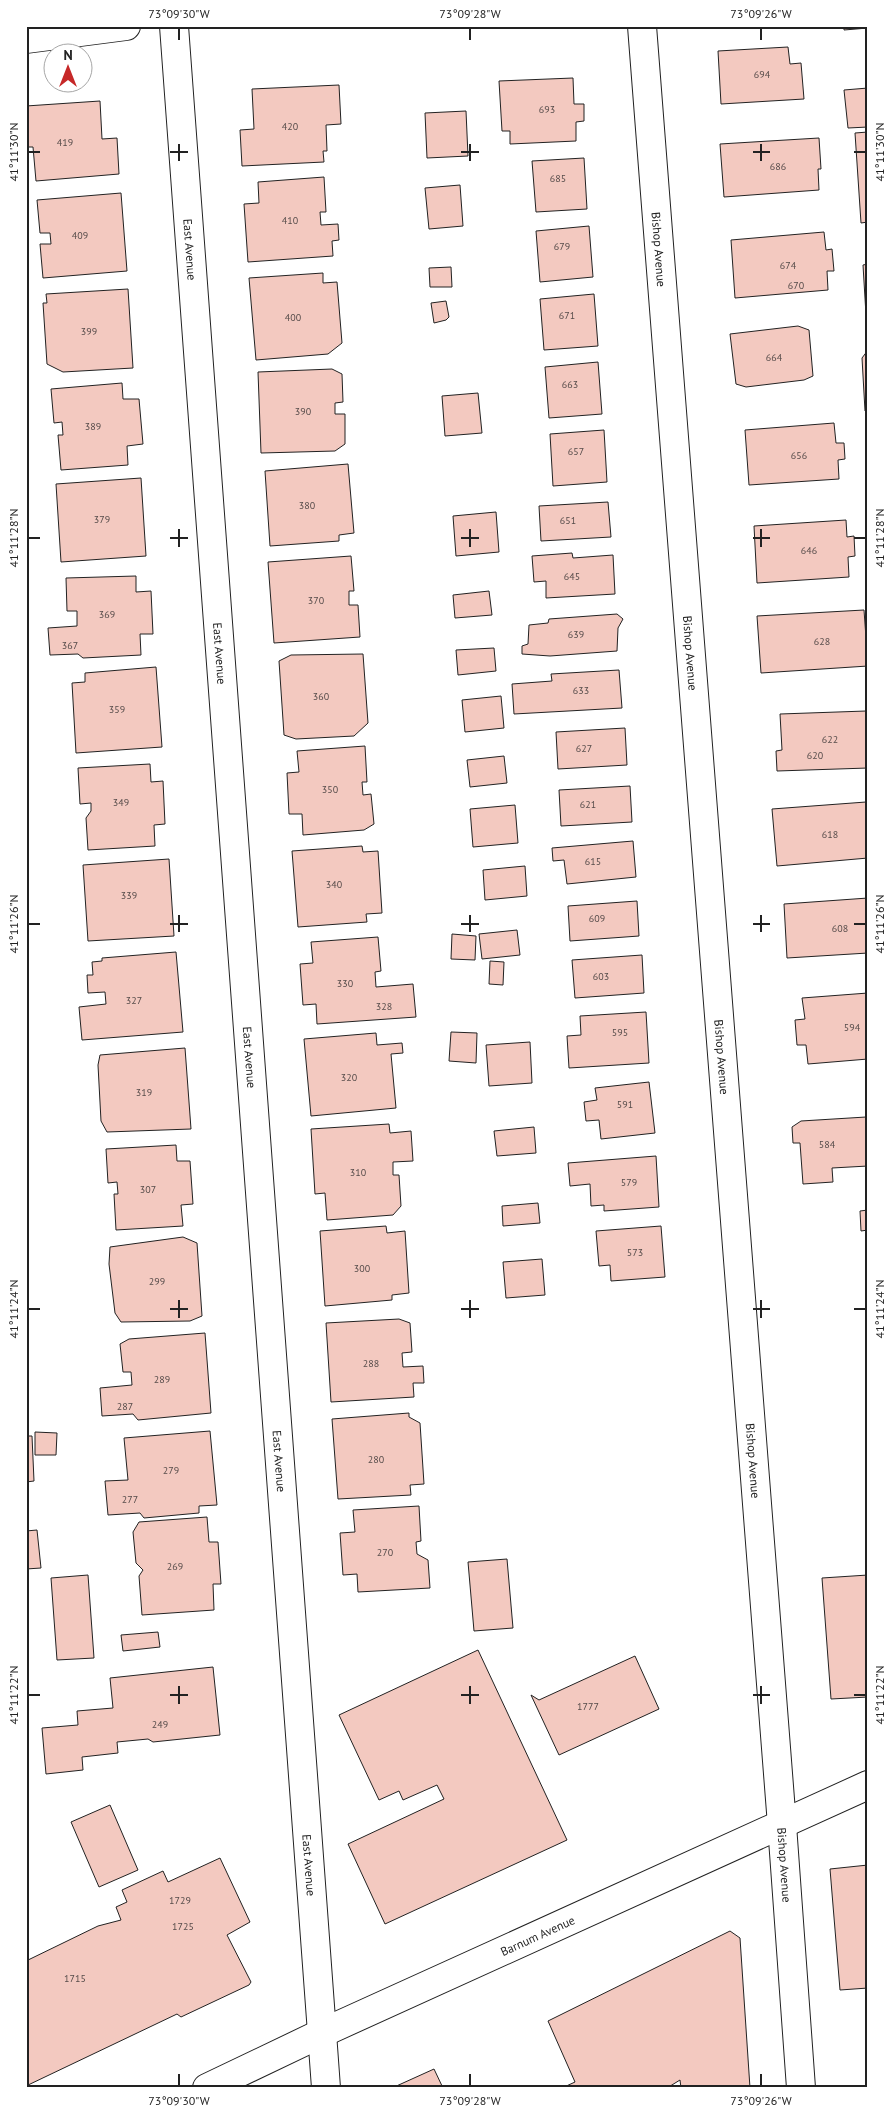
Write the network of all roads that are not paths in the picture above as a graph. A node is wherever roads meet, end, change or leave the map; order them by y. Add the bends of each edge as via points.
1 (126, 26) edge
2 (174, 26) edge
3 (642, 26) edge
4 (26, 39) edge
5 (868, 1785) edge
6 (782, 1825) junction
7 (322, 2033) junction
8 (207, 2088) edge
9 (326, 2088) edge
10 (801, 2088) edge

1 - 4 street
2 - 7 street, East Avenue
3 - 6 street, Bishop Avenue
5 - 6 street, Barnum Avenue
6 - 7 street, Barnum Avenue
6 - 10 street, Bishop Avenue
7 - 8 street, Barnum Avenue
7 - 9 street, East Avenue

